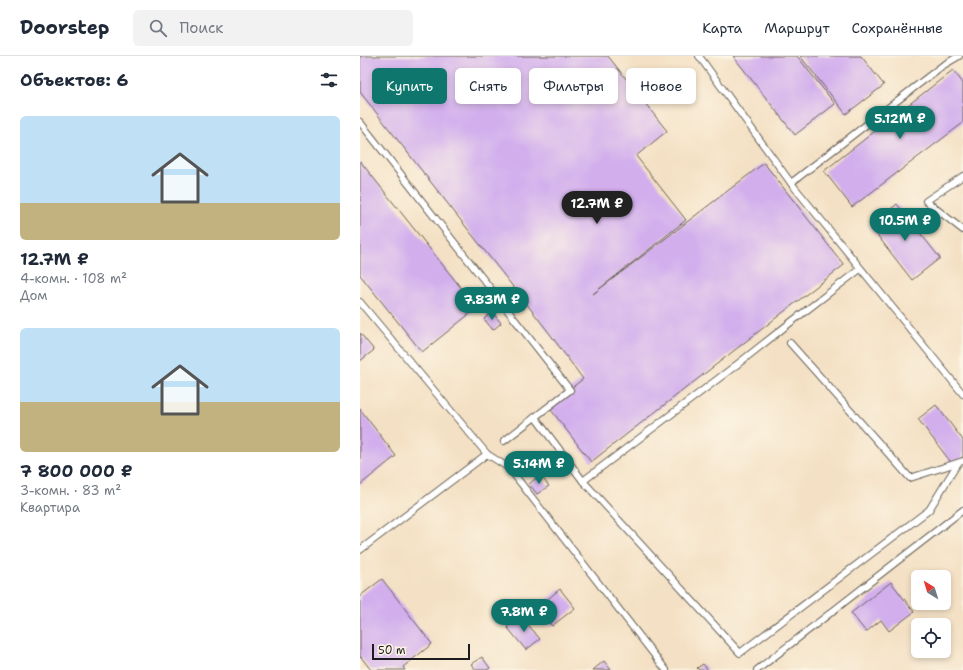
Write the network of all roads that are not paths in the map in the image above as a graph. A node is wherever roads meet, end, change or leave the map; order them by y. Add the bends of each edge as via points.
1 (699, 56) edge
2 (959, 56) edge
3 (360, 122) edge
4 (963, 176) edge
5 (791, 184) junction
6 (963, 230) edge
7 (860, 269) junction
8 (360, 302) edge
9 (790, 343) dead end
10 (962, 390) edge
11 (535, 417) junction
12 (504, 441) dead end
13 (487, 454) junction
14 (960, 462) edge
15 (582, 481) junction
16 (963, 510) edge
17 (360, 550) edge
18 (666, 670) edge
19 (757, 670) edge

1 - 5 lane
2 - 5 lane via 942,66
3 - 11 lane via 570,390
4 - 6 lane via 926,201
5 - 7 lane
7 - 10 lane
7 - 15 lane via 739,364
8 - 13 lane
9 - 14 lane via 910,478
11 - 12 lane
11 - 15 lane
13 - 17 lane
13 - 18 lane via 509,468
14 - 15 lane via 929,510 740,653
16 - 19 lane

